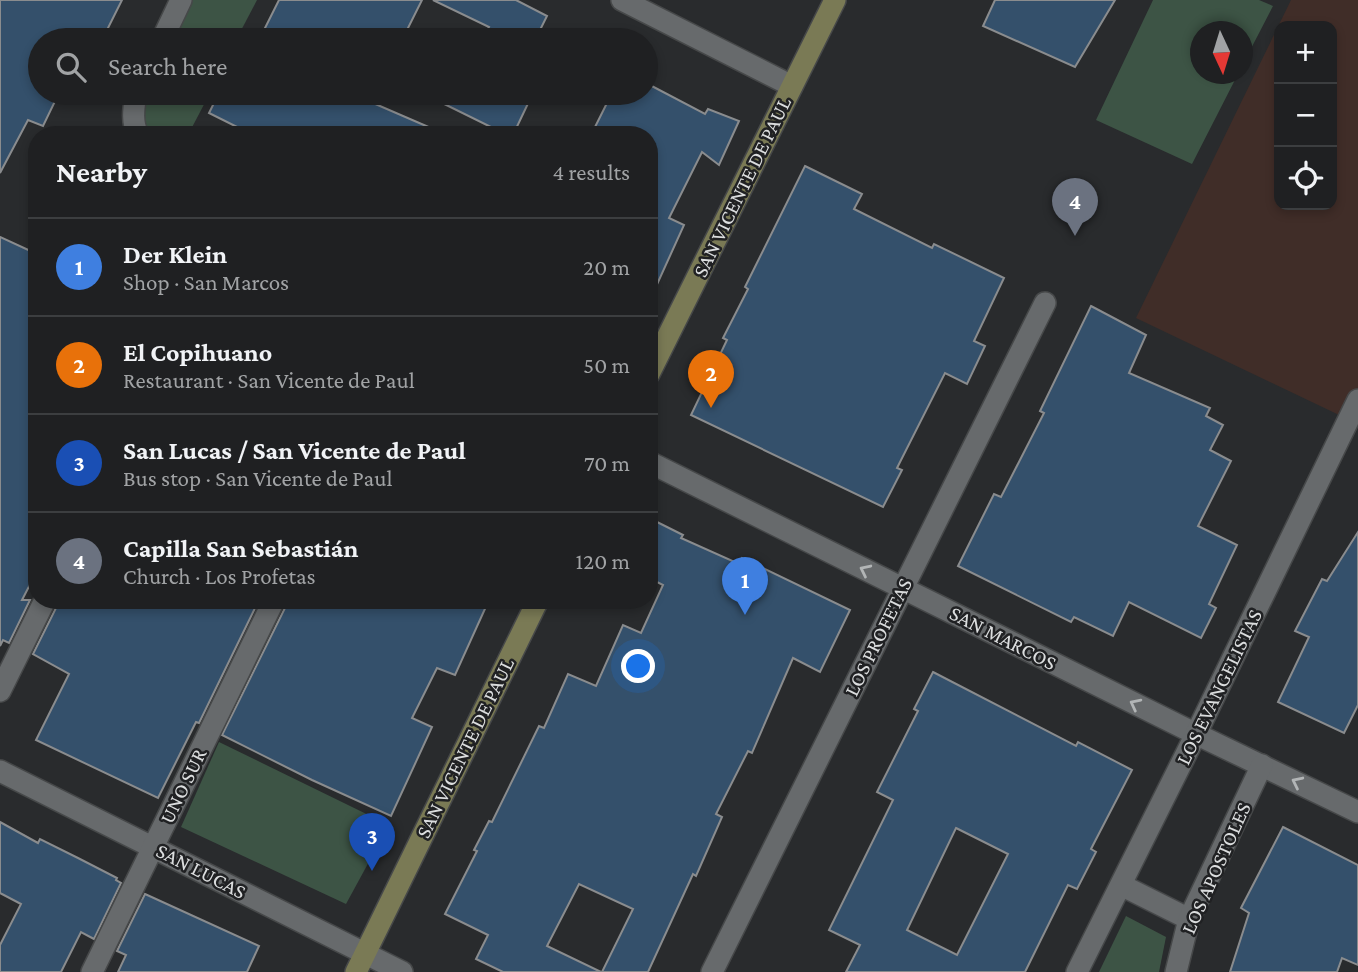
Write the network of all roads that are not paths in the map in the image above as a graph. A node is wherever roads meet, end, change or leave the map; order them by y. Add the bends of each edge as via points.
1 (181, 0) edge
2 (622, 0) edge
3 (835, 0) edge
4 (168, 28) edge
5 (792, 86) junction
6 (134, 105) edge
7 (135, 126) edge
8 (1045, 303) dead end
9 (658, 356) edge
10 (1358, 400) edge
11 (658, 467) edge
12 (902, 589) junction
13 (41, 609) edge
14 (271, 609) edge
15 (534, 609) edge
16 (0, 691) edge
17 (1196, 734) junction
18 (1262, 765) junction
19 (0, 771) edge
20 (1358, 812) edge
21 (153, 847) junction
22 (1121, 885) junction
23 (1189, 919) junction
24 (360, 963) edge
25 (92, 972) edge
26 (402, 972) edge
27 (712, 972) edge
28 (1077, 972) edge
29 (1176, 972) edge

1 - 4 street
2 - 5 street
3 - 5 street, SAN VICENTE DE PAUL
5 - 9 street, SAN VICENTE DE PAUL
6 - 7 street
8 - 12 street, LOS PROFETAS
10 - 17 street, LOS EVANGELISTAS
12 -> 11 street, SAN MARCOS
17 -> 12 street, SAN MARCOS
12 - 27 street, LOS PROFETAS
13 - 16 street
14 - 21 street, UNO SUR
15 - 24 street, SAN VICENTE DE PAUL
17 - 18 street, SAN MARCOS
17 - 22 street, LOS EVANGELISTAS
20 -> 18 street, SAN MARCOS
18 - 23 street, LOS APOSTOLES
19 - 21 street, SAN LUCAS
21 - 24 street, SAN LUCAS
21 - 25 street, UNO SUR
22 - 23 street
22 - 28 street, LOS EVANGELISTAS
23 - 29 street, LOS APOSTOLES
24 - 26 street, SAN LUCAS

